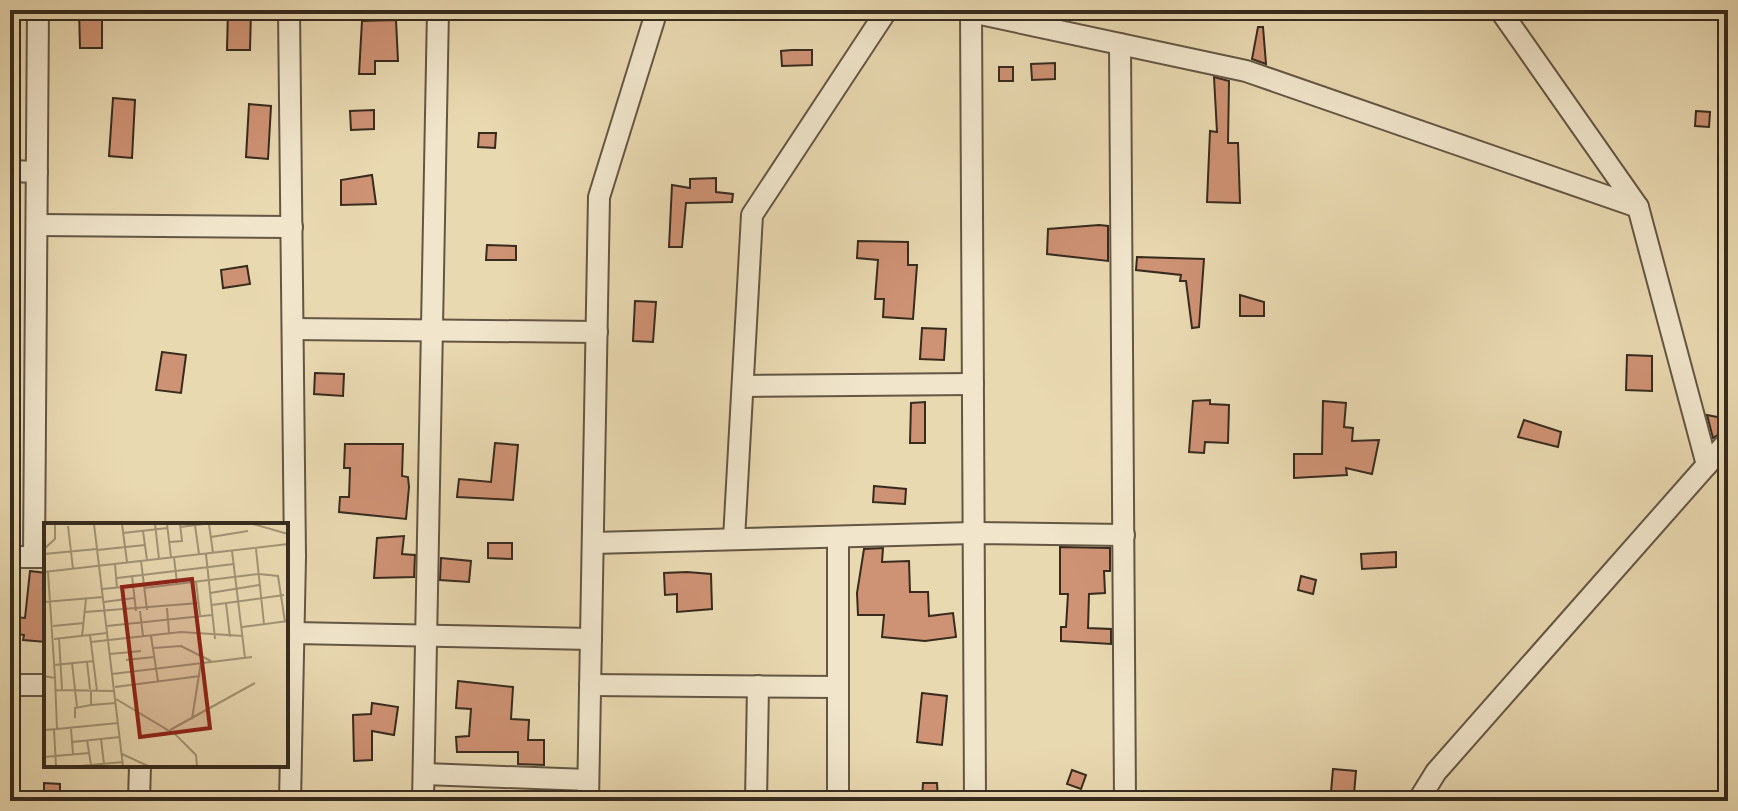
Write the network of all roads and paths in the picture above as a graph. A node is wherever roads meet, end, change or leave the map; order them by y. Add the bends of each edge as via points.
1 (38, 10) edge
2 (289, 10) edge
3 (438, 10) edge
4 (657, 10) edge
5 (887, 10) edge
6 (1500, 10) edge
7 (971, 11) edge
8 (1120, 44) junction
9 (10, 171) edge
10 (37, 172) junction
11 (1638, 207) junction
12 (37, 225) junction
13 (292, 227) junction
14 (293, 329) junction
15 (434, 330) junction
16 (597, 332) junction
17 (973, 384) junction
18 (743, 386) junction
19 (1728, 441) edge
20 (1707, 465) junction
21 (973, 533) junction
22 (1124, 535) junction
23 (838, 537) junction
24 (734, 539) junction
25 (593, 543) junction
26 (10, 557) edge
27 (40, 557) edge
28 (291, 557) edge
29 (294, 633) junction
30 (427, 636) junction
31 (591, 639) junction
32 (10, 685) edge
33 (44, 685) edge
34 (590, 685) junction
35 (758, 686) junction
36 (838, 687) junction
37 (289, 688) edge
38 (140, 767) edge
39 (424, 774) junction
40 (588, 780) junction
41 (139, 801) edge
42 (290, 801) edge
43 (423, 801) edge
44 (588, 801) edge
45 (756, 801) edge
46 (838, 801) edge
47 (975, 801) edge
48 (1125, 801) edge
49 (1418, 801) edge

1 - 10 street
2 - 13 street
3 - 15 street
4 - 16 street via 599,197
5 - 18 street via 752,215
6 - 11 street
7 - 8 street
7 - 17 street
8 - 11 street via 1246,71
8 - 22 street
9 - 10 street
10 - 12 street
11 - 20 street
12 - 13 street
12 - 27 street
13 - 14 street
14 - 15 street
14 - 28 street
15 - 16 street
15 - 30 street
16 - 25 street
17 - 18 street
17 - 21 street
18 - 24 street
19 - 20 street
20 - 49 street via 1436,772
21 - 22 street
21 - 23 street
21 - 47 street
22 - 48 street
23 - 24 street
23 - 36 street
24 - 25 street
25 - 31 street
26 - 27 street
28 - 29 street
29 - 30 street
29 - 37 street
30 - 31 street
30 - 39 street
31 - 34 street
32 - 33 street
34 - 35 street
34 - 40 street
35 - 36 street
35 - 45 street
36 - 46 street
37 - 42 street
38 - 41 street
39 - 40 street
39 - 43 street
40 - 44 street

